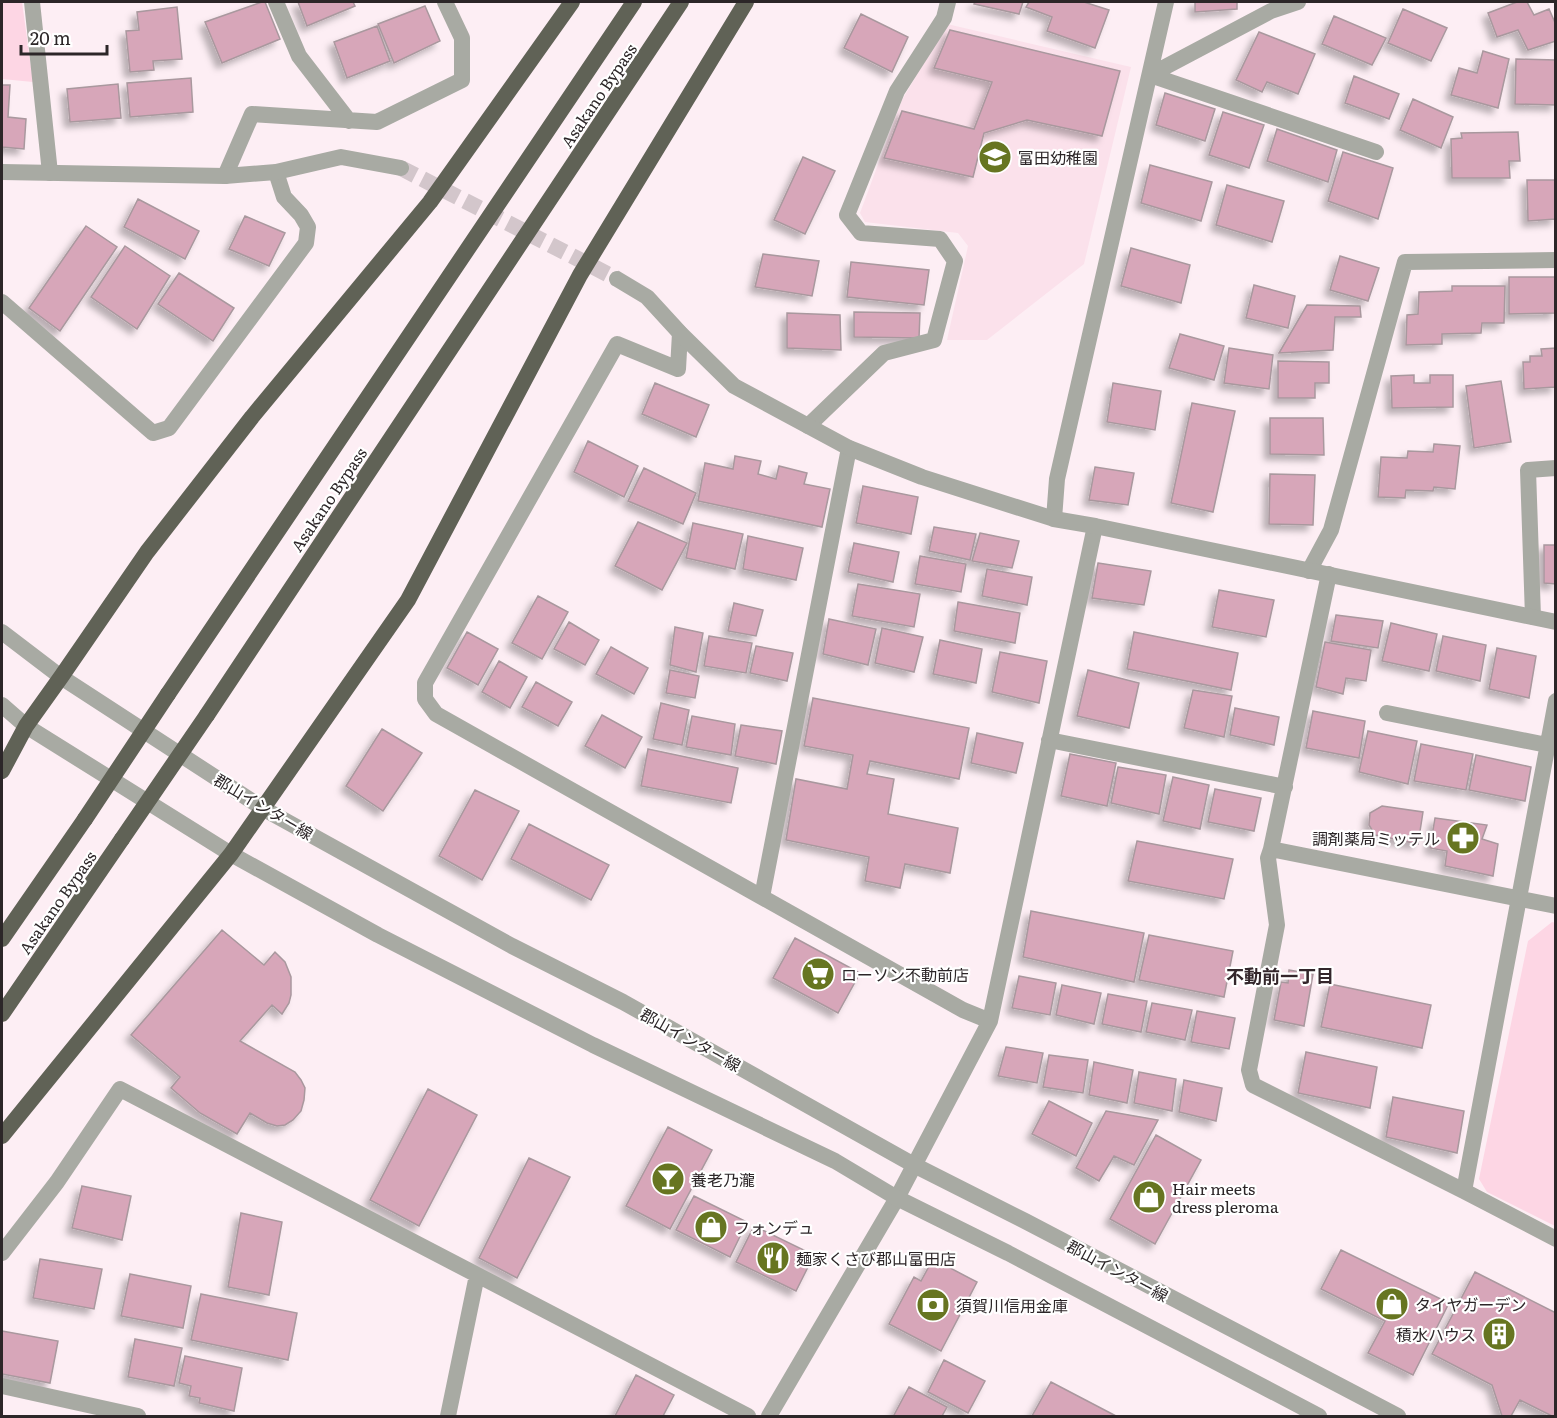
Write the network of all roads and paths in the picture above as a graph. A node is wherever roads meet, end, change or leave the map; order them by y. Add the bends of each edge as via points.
1 (32, 2) edge
2 (276, 2) edge
3 (445, 2) edge
4 (572, 2) edge
5 (634, 2) edge
6 (681, 2) edge
7 (746, 2) edge
8 (948, 2) edge
9 (1166, 2) edge
10 (1298, 2) edge
11 (1269, 6) edge
12 (1150, 75) junction
13 (349, 121) junction
14 (1376, 152) dead end
15 (401, 168) tunnel mouth
16 (2, 172) edge
17 (276, 172) junction
18 (50, 173) junction
19 (225, 176) junction
20 (1556, 260) edge
21 (617, 279) tunnel mouth
22 (2, 302) edge
23 (680, 333) junction
24 (807, 426) junction
25 (849, 448) junction
26 (1556, 468) edge
27 (1054, 519) junction
28 (1095, 526) junction
29 (1309, 571) junction
30 (1329, 574) junction
31 (1533, 617) junction
32 (1556, 622) edge
33 (2, 632) edge
34 (62, 677) junction
35 (1556, 701) edge
36 (2, 705) edge
37 (1387, 713) dead end
38 (26, 726) junction
39 (1049, 740) junction
40 (1547, 745) junction
41 (2, 771) edge
42 (1285, 787) junction
43 (264, 809) junction
44 (1271, 849) junction
45 (231, 855) junction
46 (762, 897) junction
47 (1520, 898) junction
48 (1556, 906) edge
49 (2, 939) edge
50 (2, 1014) edge
51 (990, 1021) junction
52 (2, 1136) edge
53 (914, 1166) junction
54 (1464, 1191) junction
55 (897, 1197) junction
56 (1556, 1239) edge
57 (2, 1253) edge
58 (477, 1275) junction
59 (2, 1386) edge
60 (138, 1416) edge
61 (448, 1416) edge
62 (748, 1416) edge
63 (770, 1416) edge
64 (1319, 1416) edge
65 (1398, 1416) edge

1 - 18 street
2 - 13 street via 299,56
3 - 13 street via 462,38 462,80 377,122
4 - 34 highway via 430,202 252,417 154,543
5 - 49 highway, Asakano Bypass, bridge
6 - 50 highway, Asakano Bypass, bridge via 207,715
7 - 43 highway via 580,275 408,600
8 - 24 street via 944,18 897,91 847,215 861,233 940,239 955,261 934,340 884,353
9 - 12 street
10 - 11 street
11 - 12 street
12 - 14 street
12 - 27 street via 1057,478
13 - 19 street via 252,114
15 - 17 street via 341,157
16 - 18 street
17 - 19 street
17 - 22 street via 284,197 308,227 306,243 169,428 153,433
18 - 19 street
20 - 29 street via 1405,262 1331,530
21 - 23 street via 647,297
23 - 24 street via 734,386
23 - 46 street via 678,369 617,344 425,683 425,699 436,714
24 - 25 street
25 - 27 street via 922,477
25 - 46 street
26 - 31 street via 1528,470
27 - 28 street
28 - 29 street
28 - 39 street
29 - 30 street
30 - 31 street
30 - 42 street
31 - 32 street
33 - 34 street, 郡山インター線
34 - 38 highway
34 - 43 street, 郡山インター線
35 - 40 street
36 - 38 street
37 - 40 street
38 - 41 highway
38 - 45 street
39 - 42 street
39 - 51 street
40 - 47 street
42 - 44 street
43 - 45 highway
43 - 53 street, 郡山インター線 via 512,946 633,1007
44 - 47 street
44 - 54 street via 1268,858 1276,925 1249,1070 1253,1085
45 - 52 highway
45 - 55 street via 378,935 593,1045 835,1161
46 - 51 street via 963,1010
47 - 48 street
47 - 54 street
51 - 53 street
53 - 55 street
53 - 65 street, 郡山インター線
54 - 56 street
55 - 63 street
55 - 64 street
57 - 58 street via 57,1182 120,1089
58 - 61 street
58 - 62 street
59 - 60 street

